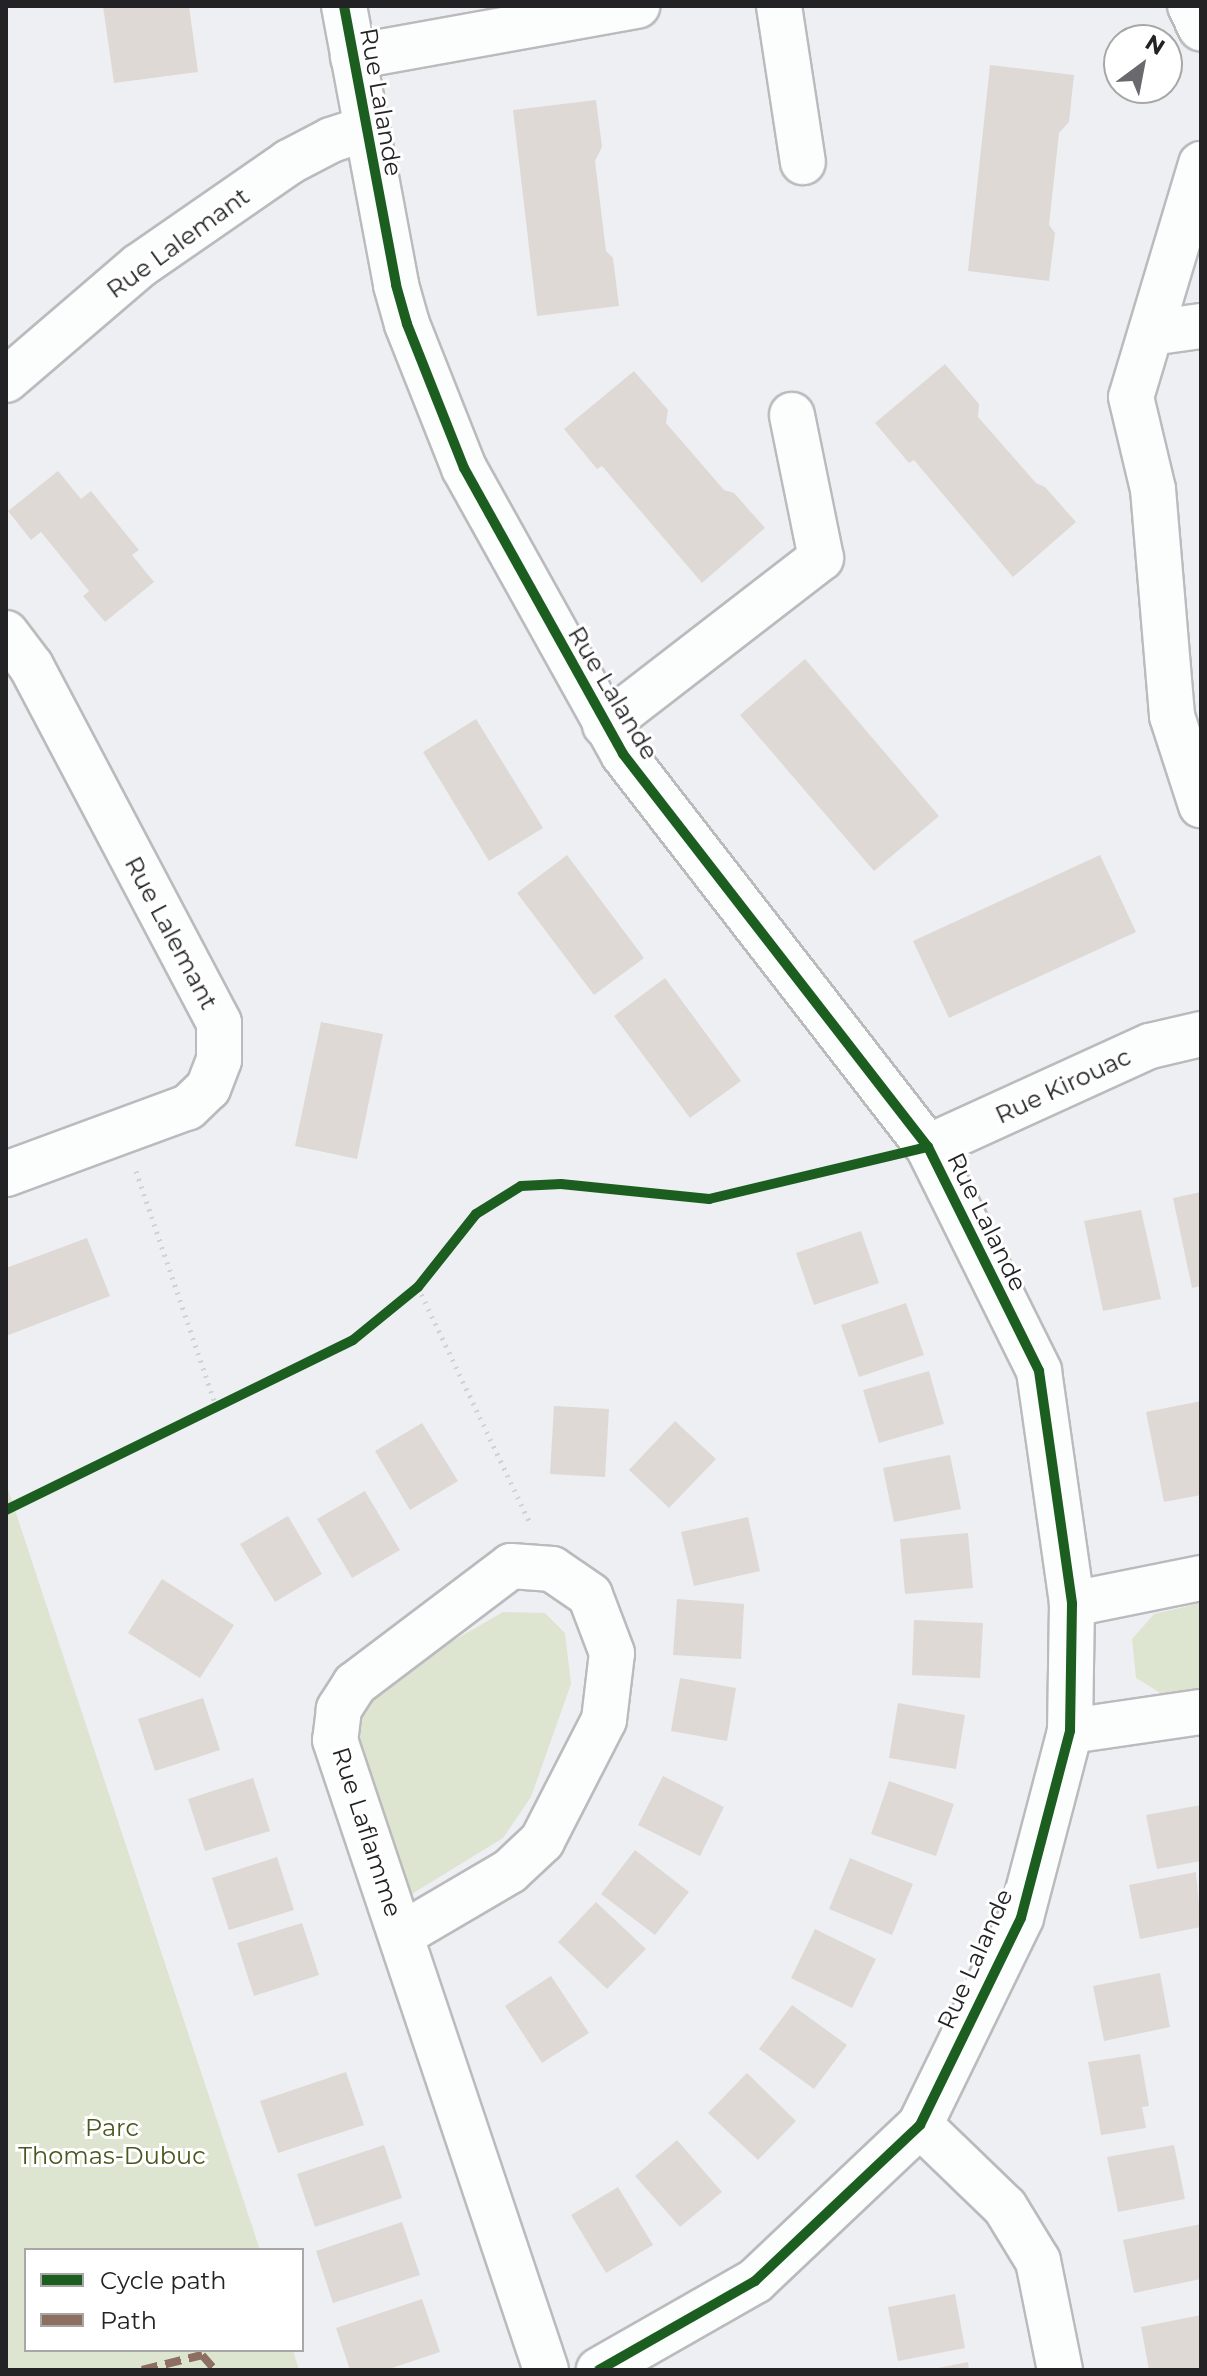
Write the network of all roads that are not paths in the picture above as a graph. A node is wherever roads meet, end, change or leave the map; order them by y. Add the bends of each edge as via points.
1 (344, 6) edge
2 (637, 6) edge
3 (779, 6) edge
4 (1190, 6) edge
5 (1201, 29) edge
6 (353, 57) junction
7 (364, 129) junction
8 (803, 162) dead end
9 (1201, 164) edge
10 (1201, 326) edge
11 (1151, 333) junction
12 (6, 380) edge
13 (792, 415) dead end
14 (6, 633) edge
15 (605, 725) junction
16 (1201, 805) edge
17 (1201, 1034) edge
18 (928, 1147) junction
19 (6, 1174) edge
20 (1201, 1578) edge
21 (1072, 1604) junction
22 (1201, 1712) edge
23 (1070, 1731) junction
24 (401, 1935) junction
25 (920, 2125) junction
26 (546, 2370) edge
27 (599, 2370) edge
28 (1060, 2370) edge

1 - 6 street, Rue Lalande
2 - 6 street
3 - 8 street
4 - 5 street
6 - 7 street, Rue Lalande
7 - 12 street, Rue Lalemant via 289,162 139,266
7 - 15 street, Rue Lalande via 407,324 464,468
9 - 11 street
10 - 11 street
11 - 16 street via 1131,397 1153,489 1172,716
13 - 15 street via 821,558
14 - 19 street, Rue Lalemant via 31,666 219,1023 219,1060 208,1088 188,1107
15 - 18 street, Rue Lalande via 632,767
17 - 18 street, Rue Kirouac via 1150,1046
18 - 21 street, Rue Lalande via 1039,1371
20 - 21 street
21 - 23 street, Rue Lalande
22 - 23 street
23 - 25 street, Rue Lalande via 1021,1918
24 - 24 street, Rue Laflamme via 335,1740 339,1709 355,1684 511,1566 552,1569 590,1595 612,1653 604,1720 542,1841 510,1871
24 - 26 street, Rue Laflamme
25 - 27 street, Rue Lalande via 755,2281
25 - 28 street via 1005,2207 1038,2261

